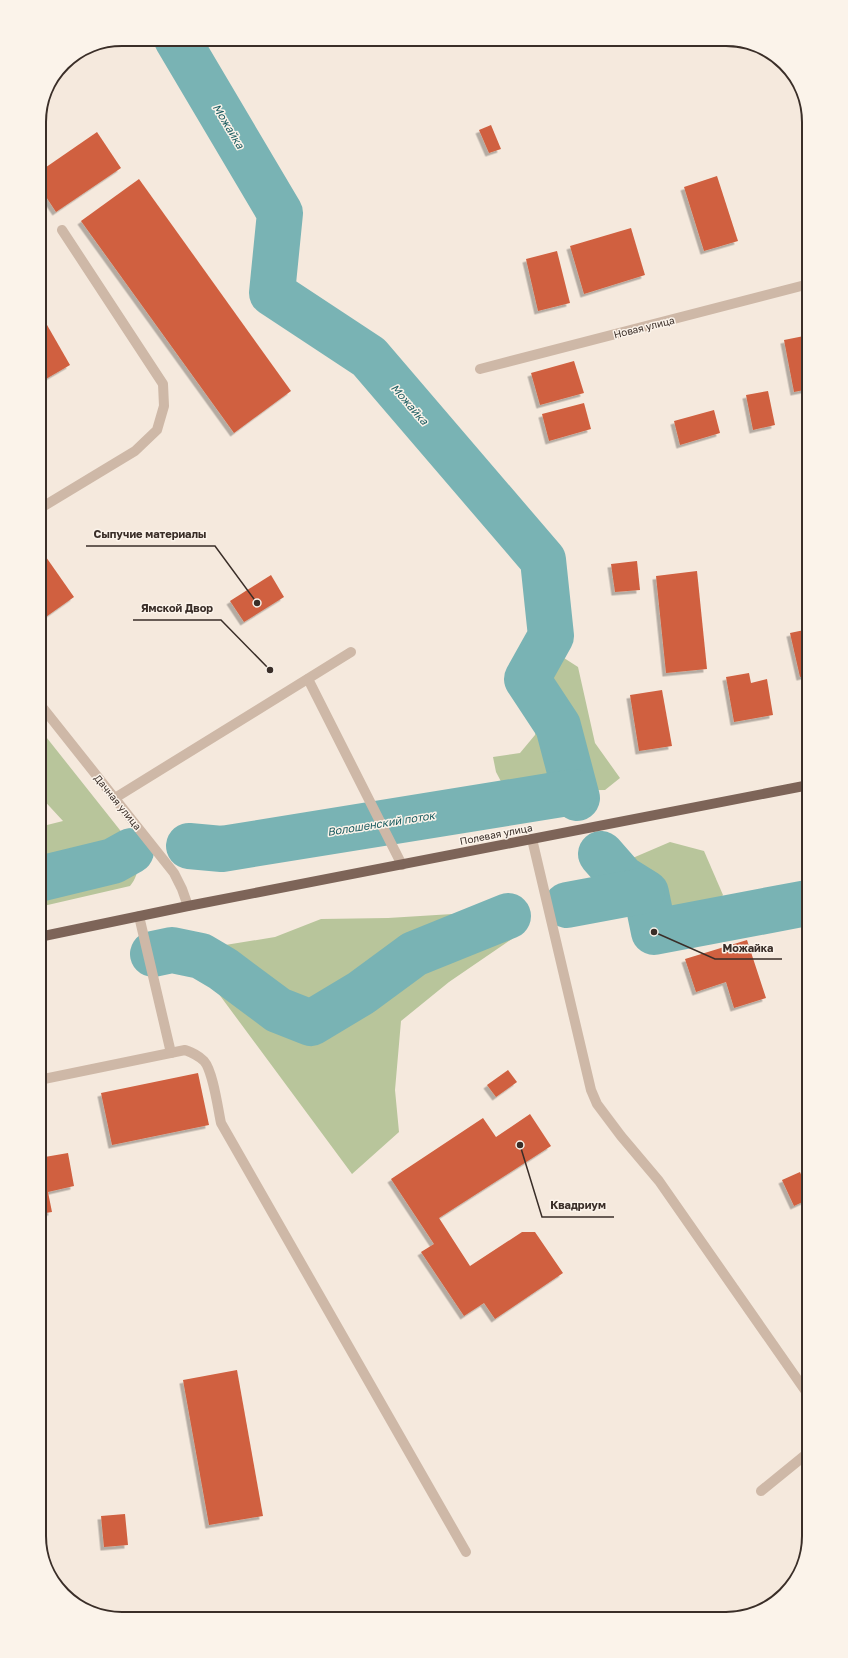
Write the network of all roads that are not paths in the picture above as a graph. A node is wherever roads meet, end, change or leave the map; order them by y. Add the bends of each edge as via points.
1 (62, 230) dead end
2 (802, 286) edge
3 (480, 369) dead end
4 (46, 505) edge
5 (351, 652) dead end
6 (308, 679) junction
7 (46, 712) edge
8 (802, 786) edge
9 (114, 798) junction
10 (532, 839) junction
11 (402, 864) junction
12 (188, 906) junction
13 (139, 916) junction
14 (46, 936) edge
15 (171, 1053) junction
16 (46, 1079) edge
17 (802, 1386) edge
18 (802, 1458) edge
19 (761, 1491) dead end
20 (466, 1552) dead end

1 - 4 street via 163,384 164,406 157,430 135,451
2 - 3 street, Новая улица
5 - 6 street
6 - 9 street
6 - 11 street
7 - 9 street, Дачная улица
8 - 10 main road, Полевая улица
9 - 12 street, Дачная улица via 174,873
10 - 11 main road, Полевая улица
10 - 17 street via 589,1082 597,1104 659,1181
11 - 12 main road, Полевая улица
12 - 13 main road, Полевая улица
13 - 14 main road, Полевая улица
13 - 15 street
15 - 16 street
15 - 20 street via 185,1050 205,1062 221,1123
18 - 19 street

